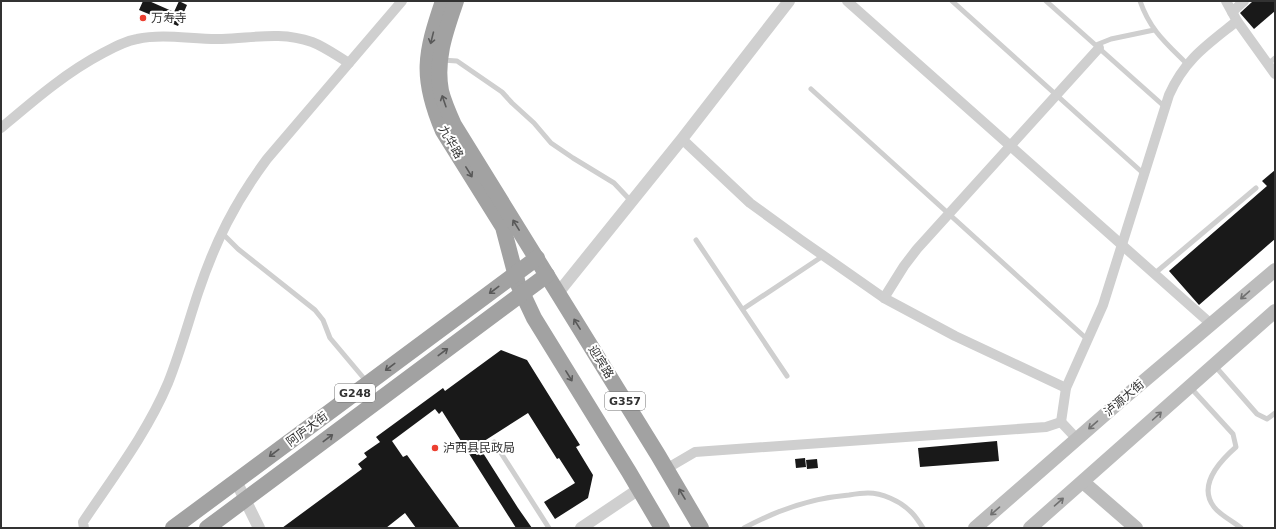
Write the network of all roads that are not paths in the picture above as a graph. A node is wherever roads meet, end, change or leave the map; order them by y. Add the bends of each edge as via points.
1 (402, 1) edge
2 (443, 1) edge
3 (456, 1) edge
4 (788, 1) edge
5 (847, 1) edge
6 (952, 1) edge
7 (1046, 1) edge
8 (1140, 1) edge
9 (1226, 1) edge
10 (1244, 1) edge
11 (1232, 12) junction
12 (1237, 21) junction
13 (1154, 30) junction
14 (1097, 46) junction
15 (439, 59) junction
16 (1272, 61) edge
17 (349, 63) junction
18 (1187, 64) junction
19 (1275, 74) edge
20 (811, 89) dead end
21 (1056, 95) junction
22 (1165, 107) junction
23 (1, 128) edge
24 (682, 139) junction
25 (1010, 145) junction
26 (1144, 174) junction
27 (1256, 188) dead end
28 (632, 201) junction
29 (948, 214) junction
30 (222, 233) junction
31 (696, 240) dead end
32 (1122, 245) junction
33 (823, 256) junction
34 (536, 258) junction
35 (1275, 270) edge
36 (516, 274) junction
37 (1154, 274) junction
38 (547, 275) junction
39 (558, 293) junction
40 (522, 294) junction
41 (884, 298) junction
42 (743, 308) junction
43 (1275, 311) edge
44 (1211, 324) junction
45 (1088, 340) junction
46 (1214, 365) junction
47 (787, 376) dead end
48 (368, 383) junction
49 (1190, 386) junction
50 (1066, 388) junction
51 (1275, 413) edge
52 (1061, 422) junction
53 (1077, 439) junction
54 (494, 442) dead end
55 (666, 469) junction
56 (236, 481) junction
57 (1083, 482) junction
58 (639, 489) junction
59 (245, 500) junction
60 (84, 528) edge
61 (173, 528) edge
62 (207, 528) edge
63 (259, 528) edge
64 (549, 528) edge
65 (581, 528) edge
66 (662, 528) edge
67 (701, 528) edge
68 (744, 528) edge
69 (923, 528) edge
70 (975, 528) edge
71 (1030, 528) edge
72 (1136, 528) edge
73 (1241, 528) edge

1 - 17 street
2 -> 36 highway, 九华路 via 428,53 428,80 433,105 443,131 503,227
3 - 15 highway, 九华路 via 446,28
4 - 24 street
5 - 25 street
6 - 21 lane
7 - 14 lane
8 - 13 lane
9 - 11 street
10 - 11 street
11 - 12 street
12 - 16 street
12 - 18 street
13 - 14 lane via 1110,39
13 - 18 lane
14 - 21 street
14 - 22 lane
15 - 28 lane via 457,61 502,92 551,143 614,183
34 -> 15 highway, 九华路 via 454,125 441,91
16 - 19 street
17 - 23 street via 313,43 288,36 137,39 120,44 71,72
17 - 30 street via 252,179
18 - 22 street via 1174,84
20 - 29 lane
21 - 25 street
21 - 26 lane
22 - 26 street
24 - 28 street
24 - 33 street via 750,202
25 - 29 street
25 - 32 street
26 - 32 street
27 - 37 lane
28 - 39 street
29 - 41 street via 904,266
29 - 45 lane
30 - 48 lane via 238,249 315,310 323,320 330,338
30 - 60 street via 198,293 176,363 159,403 139,440 83,522
31 - 42 lane
32 - 37 street
32 - 45 street via 1103,305
33 - 41 street
33 - 42 lane
34 - 36 highway, 阿庐大街 / G248
34 - 38 highway, 迎宾路
35 -> 44 main road, 泸源大街
36 - 40 highway
36 -> 48 highway, 阿庐大街 / G248
37 - 44 street
38 - 39 highway, 迎宾路 / G357
38 - 40 highway, G248
55 -> 39 highway, 迎宾路 / G357
40 -> 58 highway, G357 via 541,331
59 -> 40 highway, G248
41 - 50 street via 928,322
42 - 47 lane
43 - 46 main road
44 -> 53 main road, 泸源大街
45 - 50 street
46 - 49 main road
46 - 51 lane via 1257,414 1267,419
48 -> 56 highway, 阿庐大街 / G248
57 -> 49 main road
49 - 73 lane via 1233,434 1236,447 1212,475 1208,491 1214,507
50 - 52 street
52 - 53 street
52 - 55 street via 1046,426 695,452
53 -> 70 main road, 泸源大街
54 - 64 lane
67 -> 55 highway, 迎宾路 / G357
56 - 59 street
56 - 61 highway, 阿庐大街 / G248
71 -> 57 main road
57 - 72 main road
58 - 65 street
58 - 66 highway, G357
59 - 62 highway, G248
59 - 63 street
68 - 69 lane via 805,503 868,493 884,496 902,505

